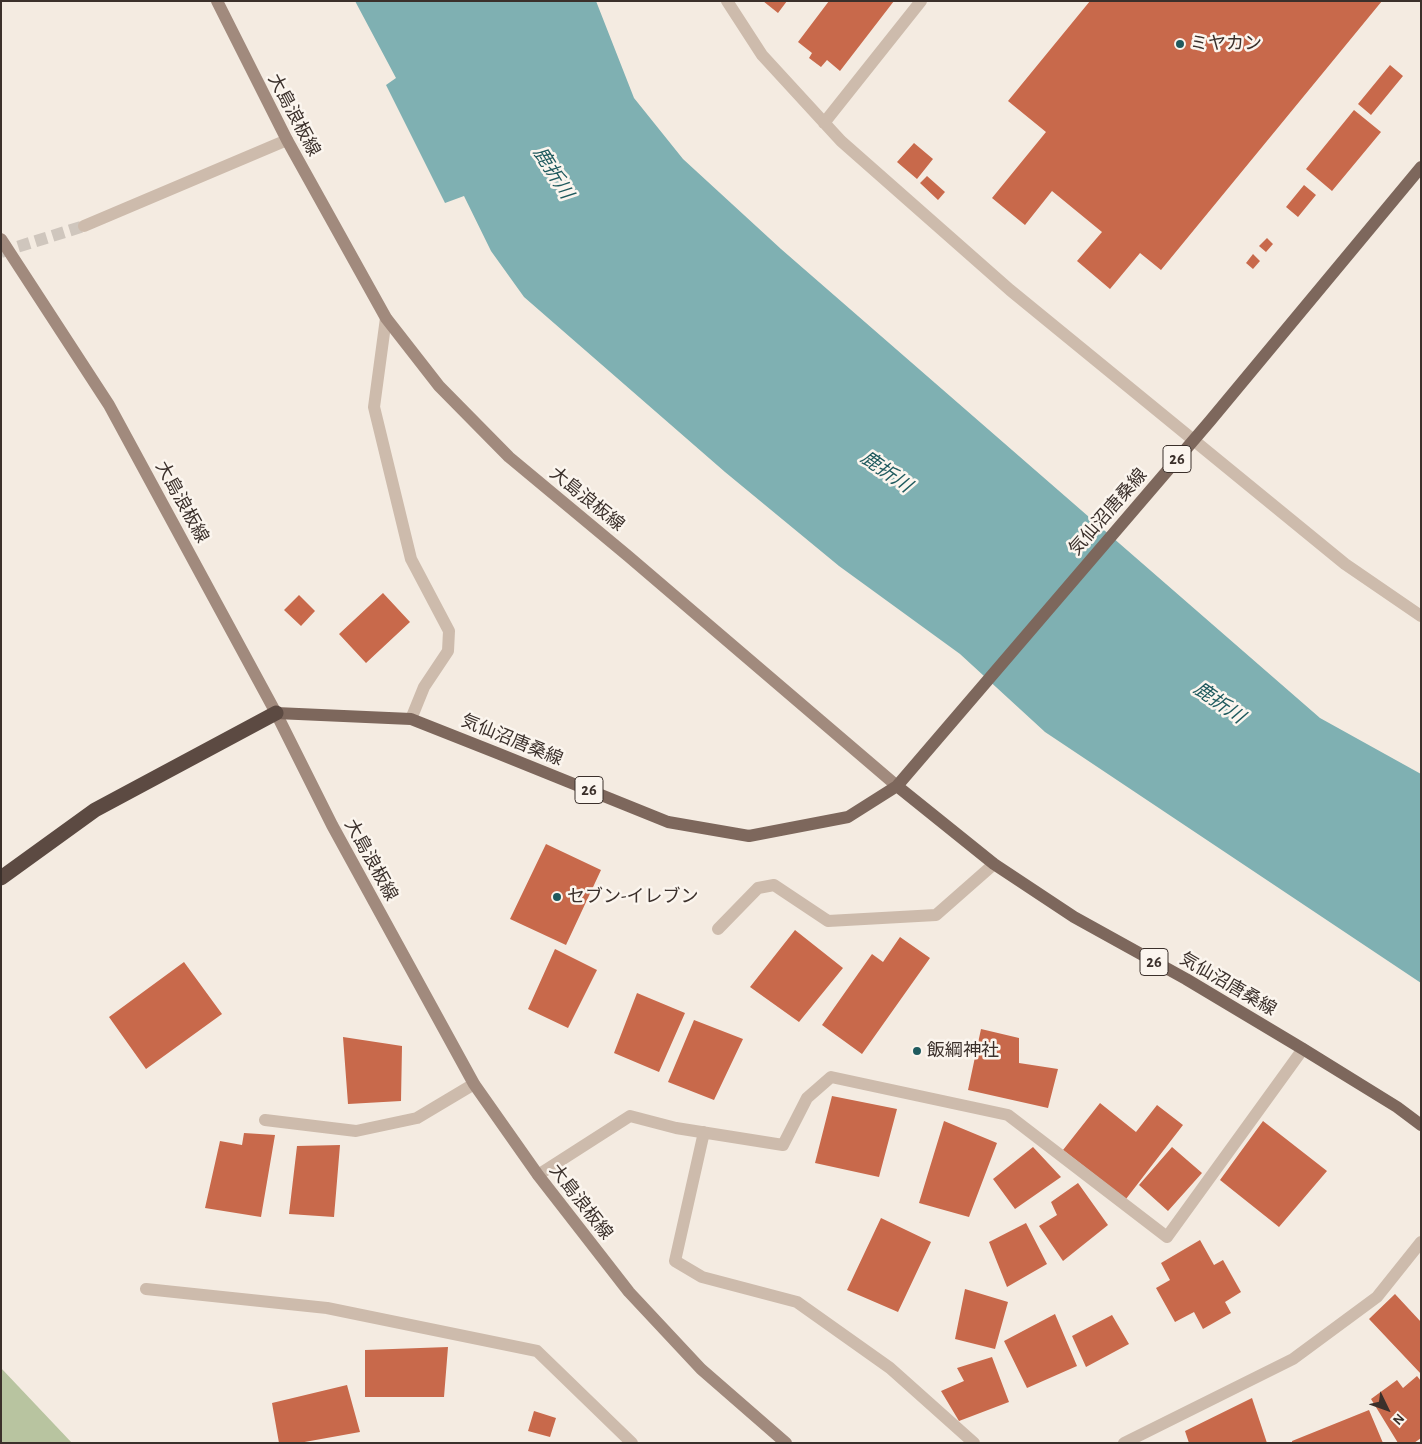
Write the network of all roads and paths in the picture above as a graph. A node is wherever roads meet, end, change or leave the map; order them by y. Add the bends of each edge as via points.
1 (217, 1) edge
2 (727, 1) edge
3 (921, 1) edge
4 (824, 123) junction
5 (287, 140) junction
6 (1421, 167) edge
7 (84, 226) tunnel mouth
8 (1, 239) edge
9 (386, 318) junction
10 (1419, 613) edge
11 (276, 713) junction
12 (410, 719) junction
13 (897, 786) junction
14 (994, 864) junction
15 (1, 878) edge
16 (718, 929) dead end
17 (1303, 1049) junction
18 (474, 1084) junction
19 (265, 1120) dead end
20 (1421, 1125) edge
21 (704, 1132) junction
22 (538, 1175) junction
23 (1421, 1242) edge
24 (146, 1289) dead end
25 (632, 1443) edge
26 (786, 1443) edge
27 (974, 1443) edge
28 (1124, 1443) edge

1 - 5 main road, 大島浪板線
2 - 4 street via 762,55
3 - 4 street
4 - 10 street via 1010,290 1345,564
5 - 7 street
5 - 9 main road, 大島浪板線
6 - 13 main road, 気仙沼唐桑線 / 26 via 1210,421
8 - 11 main road, 大島浪板線 via 109,405
9 - 12 street via 374,407 412,559 449,631 448,650 424,687
9 - 13 main road, 大島浪板線 via 439,386 509,457
11 - 12 main road, 気仙沼唐桑線 / 26
11 - 15 highway via 95,810
11 - 18 main road, 大島浪板線 via 332,825
12 - 13 main road, 気仙沼唐桑線 / 26 via 668,822 749,836 848,817
13 - 14 main road, 気仙沼唐桑線 / 26
14 - 16 street via 936,915 828,921 774,885 758,888
14 - 17 main road, 気仙沼唐桑線 / 26 via 1074,917
17 - 20 main road, 気仙沼唐桑線 / 26
17 - 21 street via 1167,1237 1008,1115 831,1077 807,1098 783,1145
18 - 19 street via 417,1118 356,1131
18 - 22 main road, 大島浪板線
21 - 22 street via 630,1116
21 - 27 street via 675,1261 702,1277 797,1302 890,1368
22 - 26 main road, 大島浪板線 via 628,1292 700,1369
23 - 28 street via 1377,1298 1293,1359
24 - 25 street via 327,1308 537,1351

